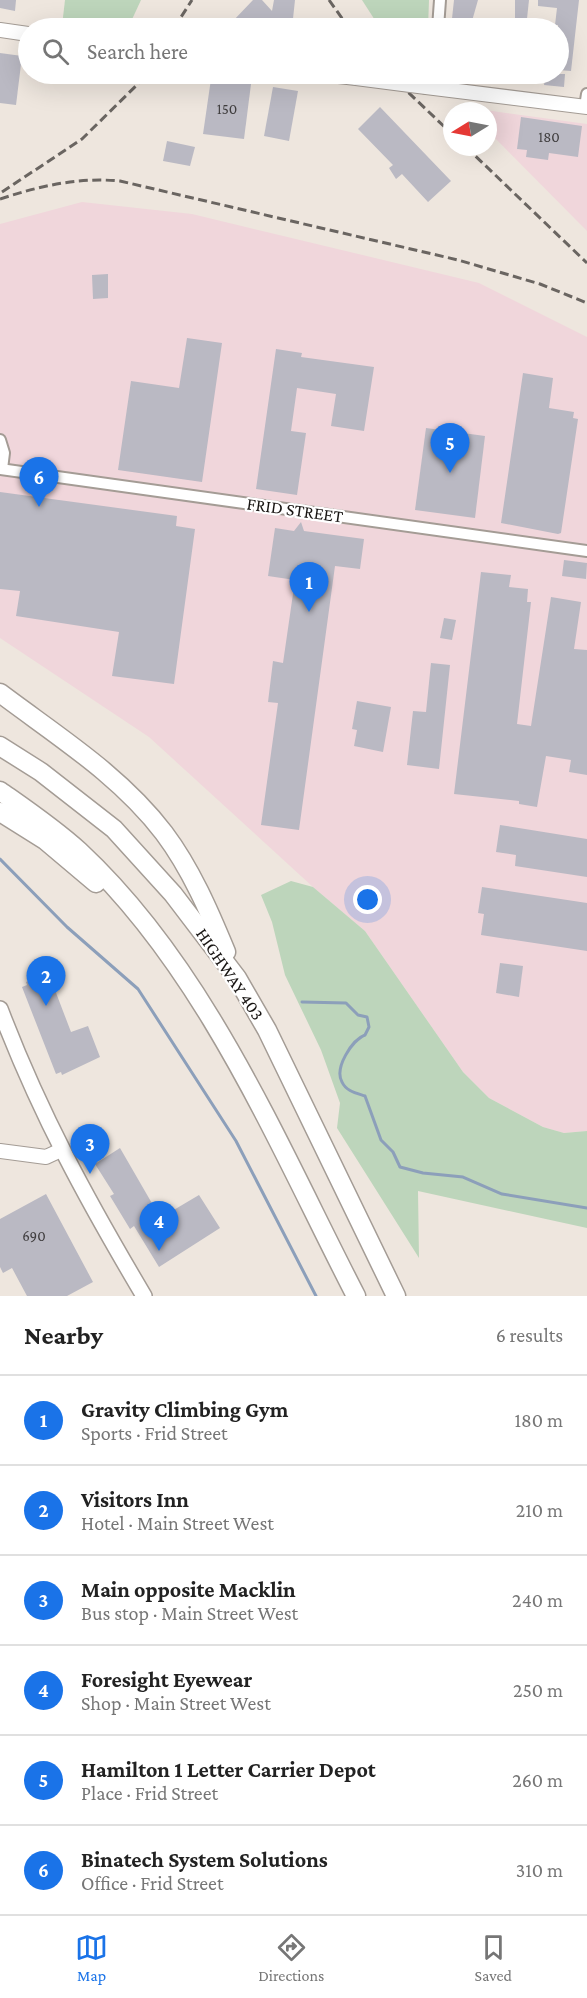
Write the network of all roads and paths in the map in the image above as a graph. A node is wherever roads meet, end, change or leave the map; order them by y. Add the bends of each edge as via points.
1 (440, 0) edge
2 (439, 18) edge
3 (0, 30) edge
4 (18, 33) edge
5 (400, 84) edge
6 (431, 84) edge
7 (430, 88) junction
8 (586, 102) edge
9 (0, 440) edge
10 (1, 469) edge
11 (587, 551) edge
12 (0, 693) edge
13 (0, 746) edge
14 (0, 791) edge
15 (0, 812) edge
16 (134, 911) junction
17 (237, 978) junction
18 (0, 1009) edge
19 (61, 1150) junction
20 (0, 1151) edge
21 (144, 1296) edge
22 (356, 1296) edge
23 (396, 1296) edge

1 - 2 street
3 - 4 main road
5 - 7 main road, bridge
6 - 7 street
7 - 8 main road
9 - 10 street, FRID STREET via 4,453
10 - 11 street, FRID STREET
12 - 17 highway via 107,773 165,834 207,905
13 - 17 highway, HIGHWAY 403 via 41,772 114,829 173,894
14 - 16 highway via 79,851
15 - 16 highway via 45,840
16 - 22 highway via 182,973 227,1046
17 - 23 highway, HIGHWAY 403 via 267,1030
18 - 19 main road via 32,1091
19 - 20 main road via 46,1157
19 - 21 main road

